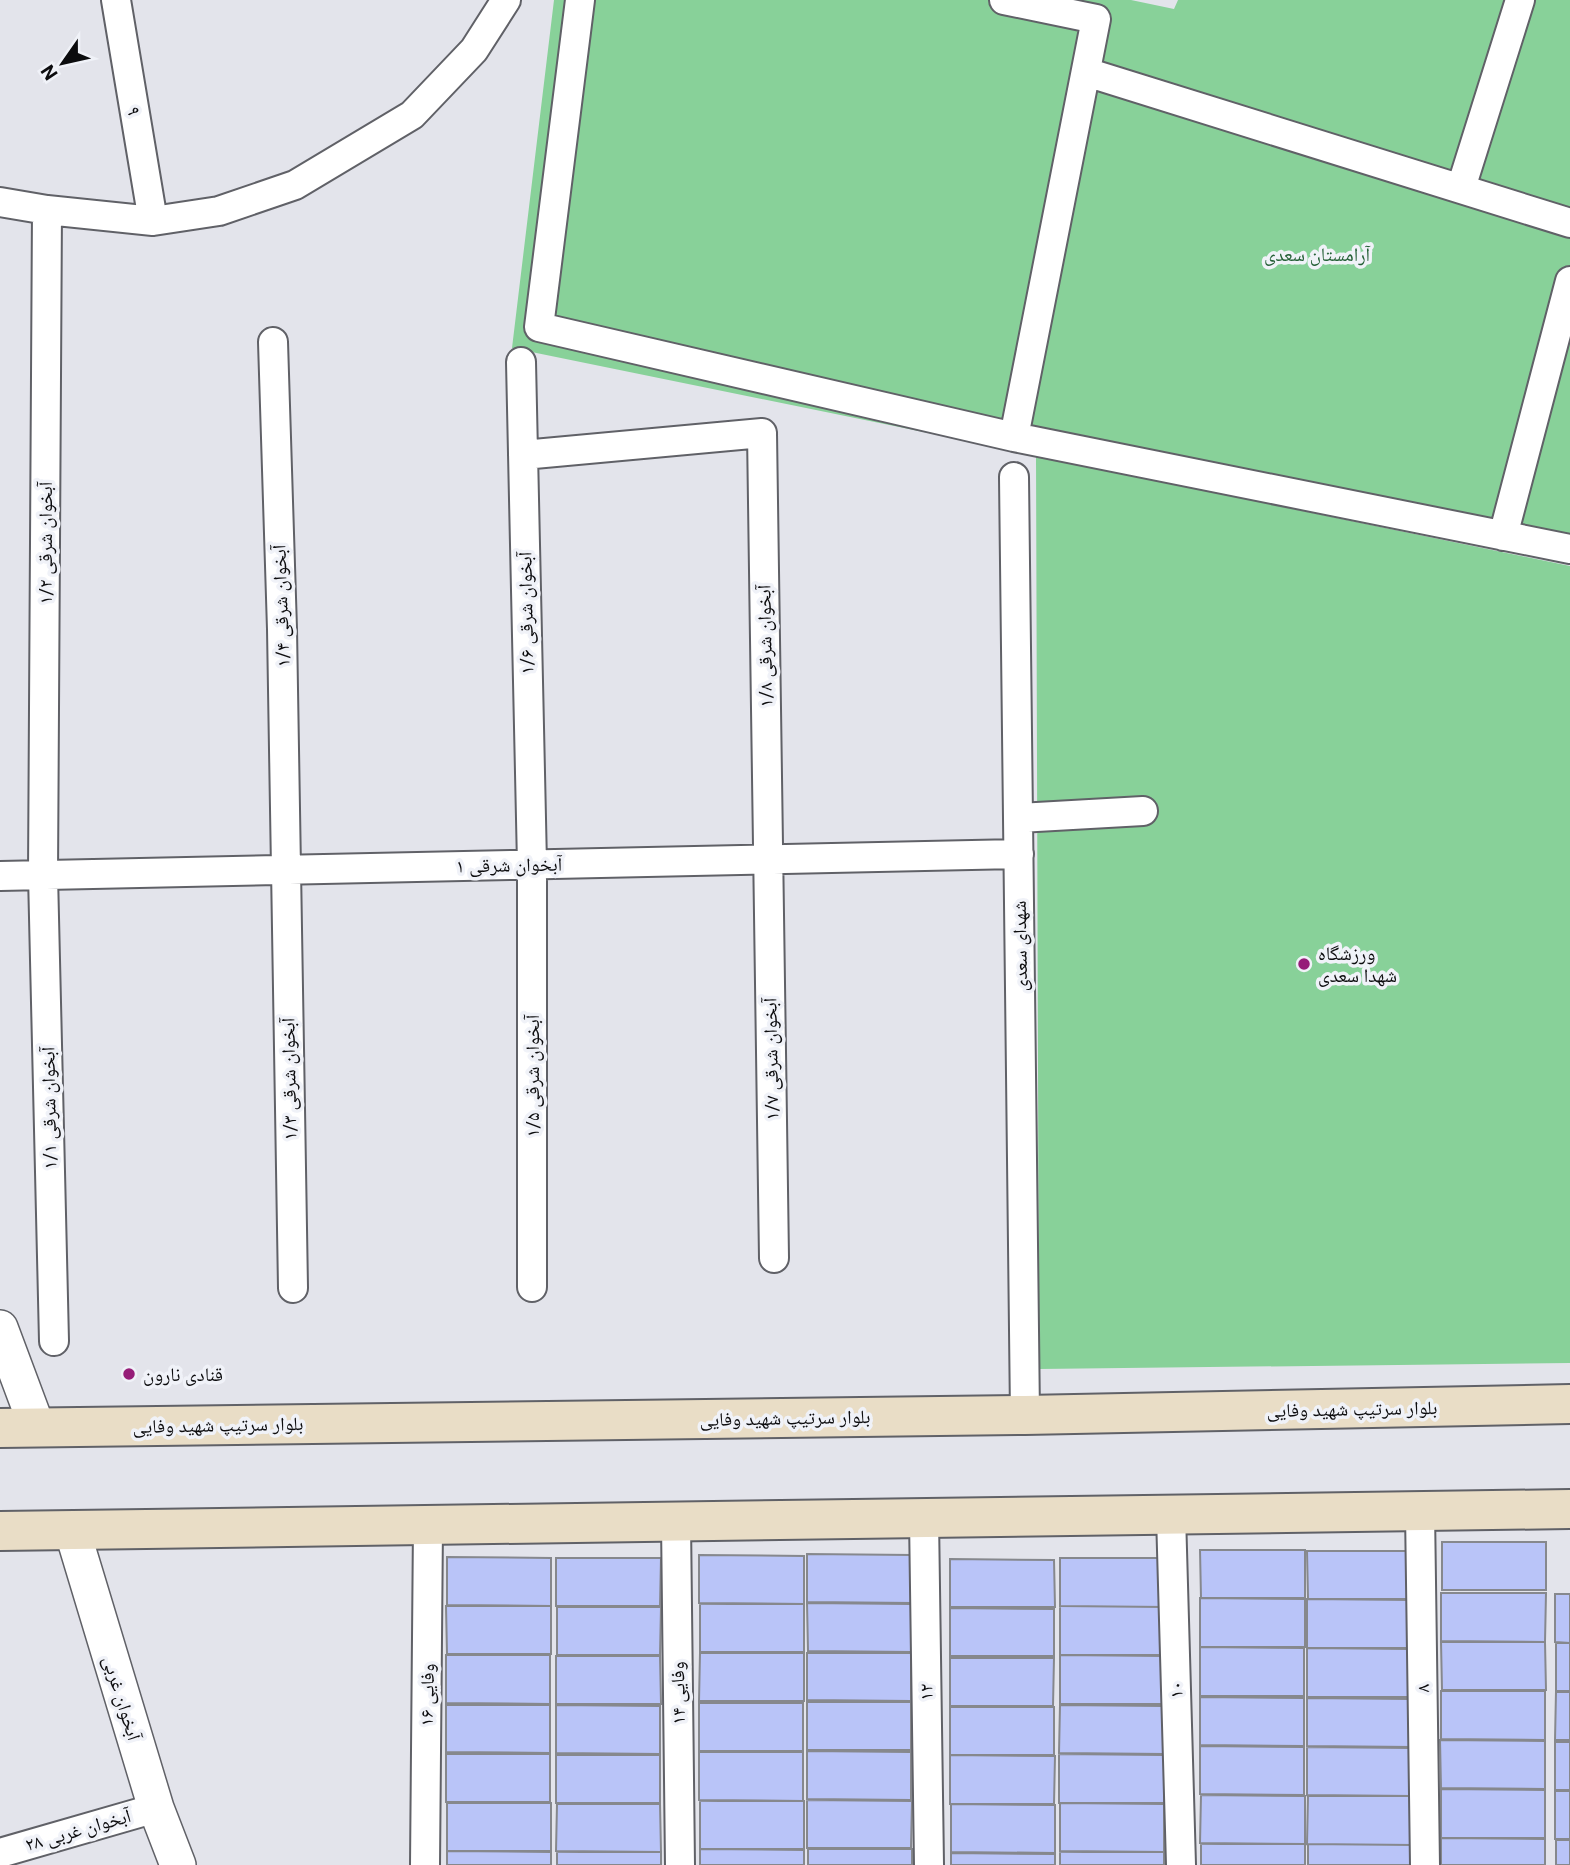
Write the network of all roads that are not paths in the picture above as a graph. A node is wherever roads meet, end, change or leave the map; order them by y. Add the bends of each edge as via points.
1 (116, 0) edge
2 (506, 0) edge
3 (580, 0) edge
4 (1004, 0) edge
5 (1520, 0) edge
6 (1086, 72) junction
7 (1461, 188) junction
8 (0, 202) edge
9 (47, 210) junction
10 (153, 221) junction
11 (1570, 223) edge
12 (1569, 288) edge
13 (272, 342) dead end
14 (521, 362) dead end
15 (1014, 437) junction
16 (523, 455) junction
17 (1014, 477) dead end
18 (1503, 536) junction
19 (1570, 549) edge
20 (1143, 811) dead end
21 (1019, 818) junction
22 (1019, 854) junction
23 (768, 859) junction
24 (532, 864) junction
25 (285, 869) junction
26 (43, 875) junction
27 (0, 876) edge
28 (774, 1258) dead end
29 (532, 1287) dead end
30 (293, 1288) dead end
31 (0, 1328) edge
32 (54, 1341) dead end
33 (1570, 1404) edge
34 (1025, 1415) junction
35 (37, 1427) junction
36 (0, 1428) edge
37 (1570, 1510) edge
38 (1420, 1511) junction
39 (1171, 1515) junction
40 (924, 1518) junction
41 (676, 1522) junction
42 (428, 1525) junction
43 (72, 1530) junction
44 (0, 1531) edge
45 (156, 1808) junction
46 (0, 1853) edge
47 (178, 1865) edge
48 (425, 1865) edge
49 (680, 1865) edge
50 (929, 1865) edge
51 (1181, 1865) edge
52 (1426, 1865) edge

1 - 10 street, ۹
2 - 10 street via 474,50 412,115 295,185 219,211
3 - 15 street via 539,327
4 - 6 street via 1096,19
5 - 7 street
6 - 7 street
6 - 15 street
7 - 11 street
8 - 9 street
9 - 10 street
9 - 26 street, آبخوان شرقی ۱/۲
12 - 18 street
13 - 25 street, آبخوان شرقی ۱/۴
14 - 16 street, آبخوان شرقی ۱/۶
15 - 18 street
16 - 23 street, آبخوان شرقی ۱/۸ via 762,433
16 - 24 street, آبخوان شرقی ۱/۶
17 - 21 street, شهدای سعدی
18 - 19 street
20 - 21 street
21 - 22 street, شهدای سعدی
22 - 23 street, آبخوان شرقی ۱
22 - 34 street, شهدای سعدی
23 - 24 street, آبخوان شرقی ۱
23 - 28 street, آبخوان شرقی ۱/۷
24 - 25 street, آبخوان شرقی ۱
24 - 29 street, آبخوان شرقی ۱/۵
25 - 26 street, آبخوان شرقی ۱
25 - 30 street, آبخوان شرقی ۱/۳
26 - 27 street, آبخوان شرقی ۱
26 - 32 street, آبخوان شرقی ۱/۱
31 - 35 street
33 - 34 main road, بلوار سرتیپ شهید وفایی
34 - 35 main road, بلوار سرتیپ شهید وفایی
35 - 36 main road, بلوار سرتیپ شهید وفایی
37 - 38 main road
38 - 39 main road
38 - 52 street, ۸
39 - 40 main road
39 - 51 street, ۱۰
40 - 41 main road
40 - 50 street, ۱۲
41 - 42 main road
41 - 49 street, وفایی ۱۴
42 - 43 main road
42 - 48 street, وفایی ۱۶
43 - 44 main road
43 - 45 street, آبخوان غربی
45 - 46 street, آبخوان غربی ۲۸
45 - 47 street, آبخوان غربی

